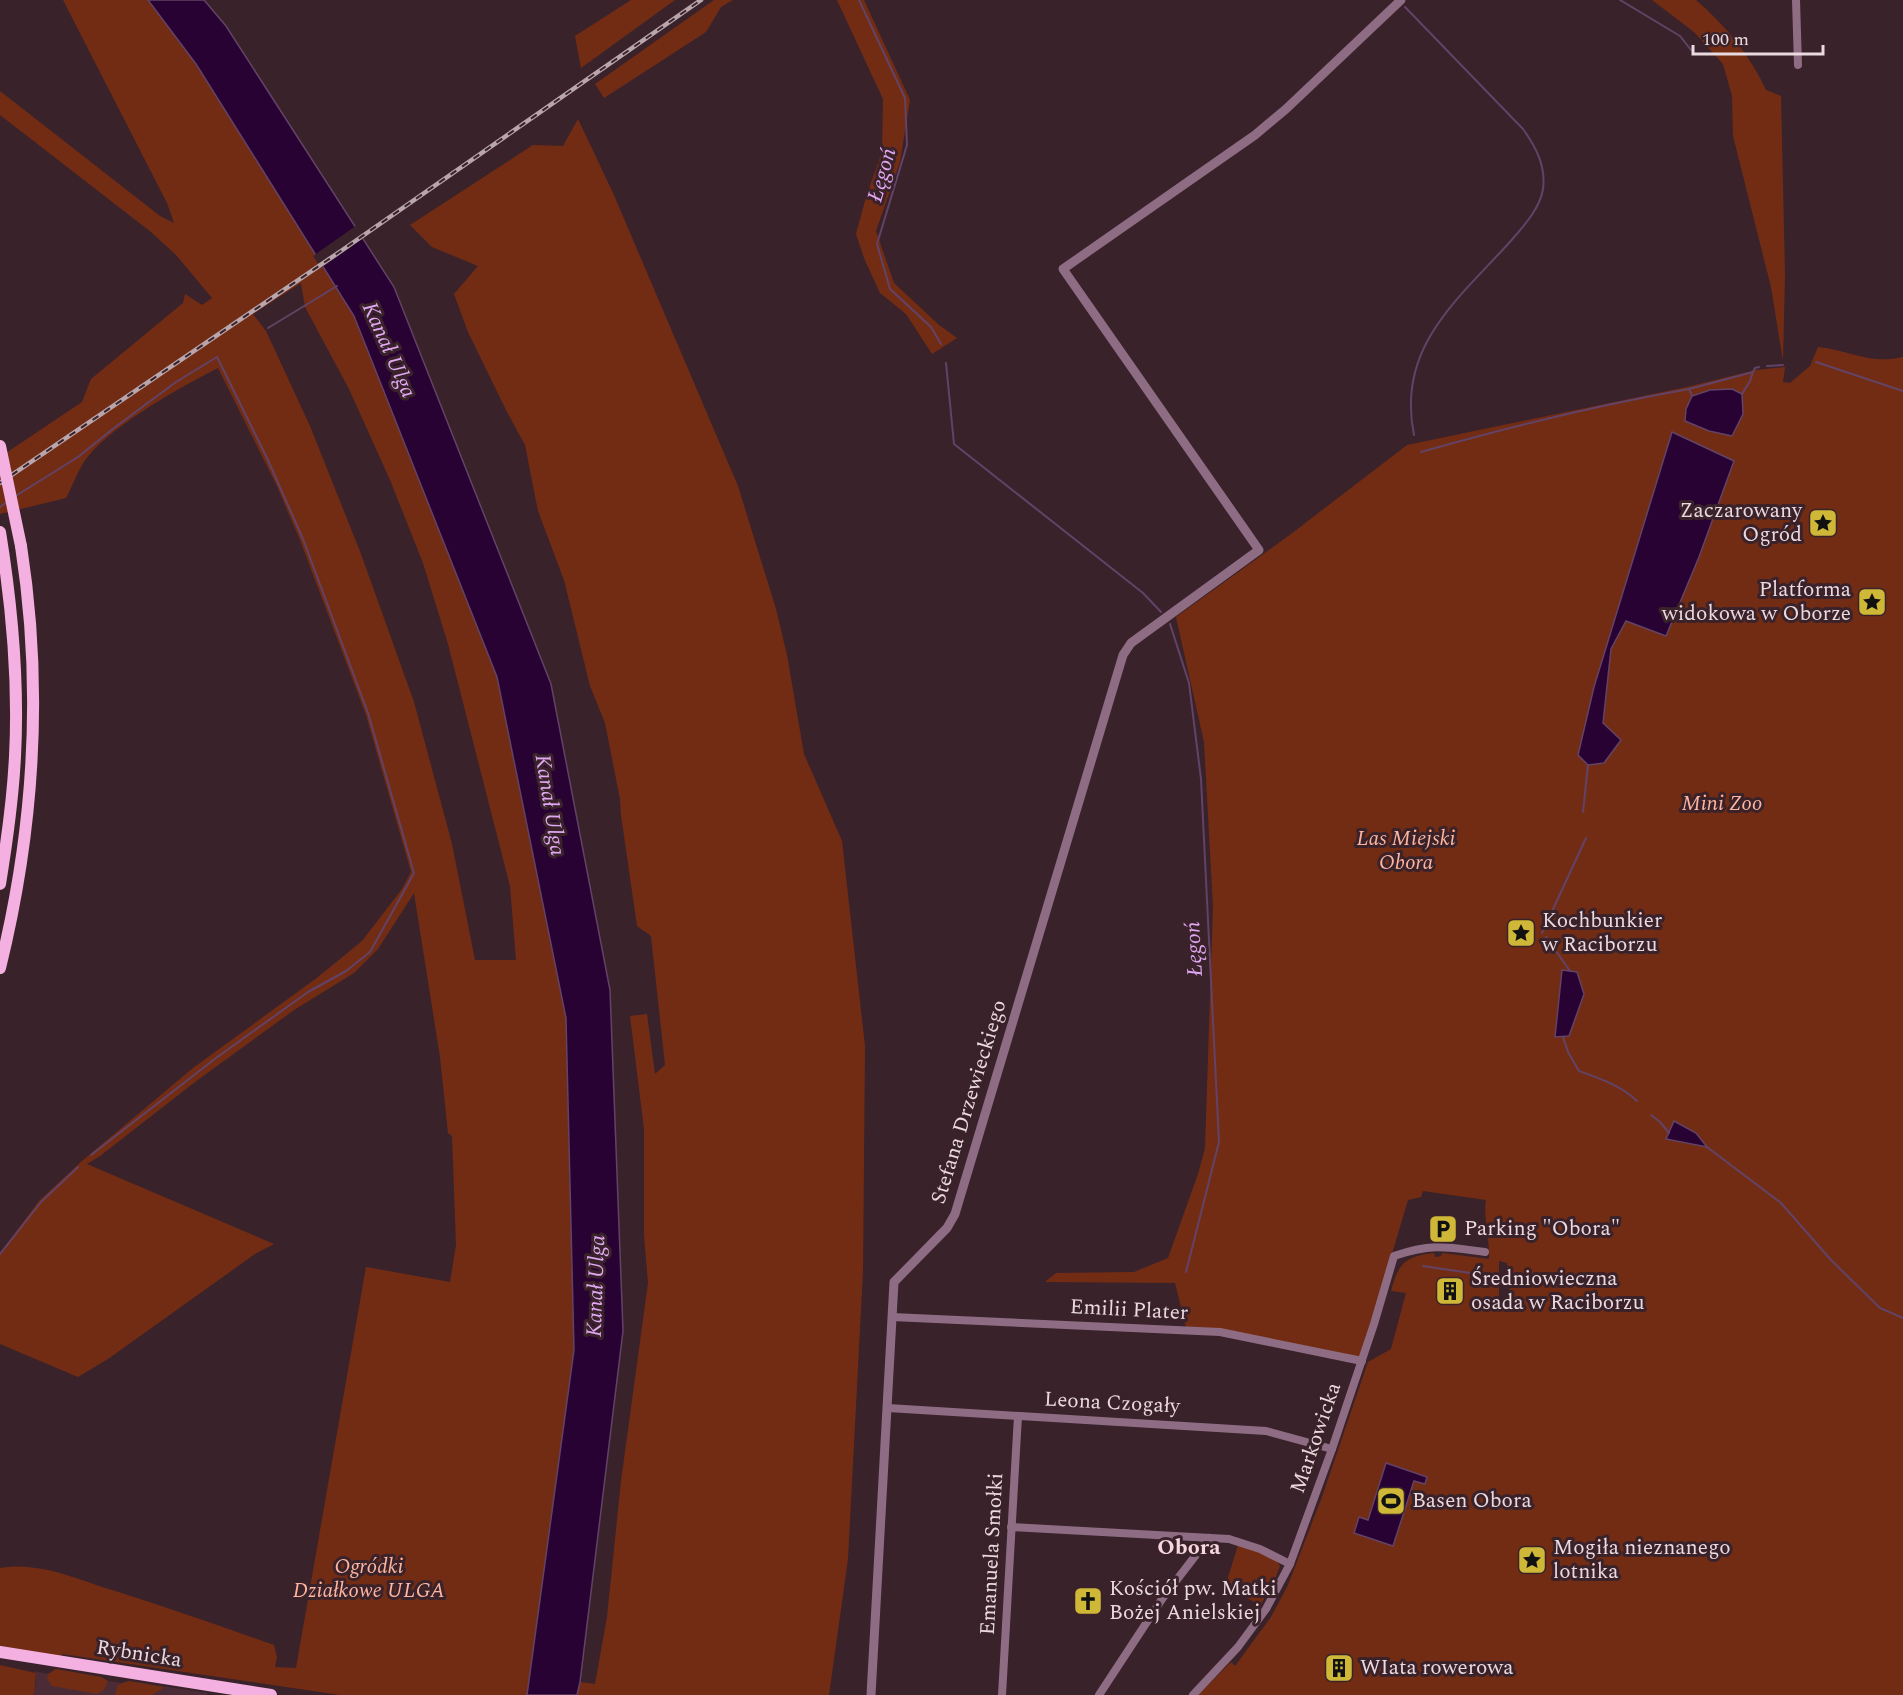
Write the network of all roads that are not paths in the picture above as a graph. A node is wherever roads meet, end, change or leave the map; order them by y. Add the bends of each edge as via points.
1 (1401, 0) edge
2 (1796, 0) edge
3 (1798, 65) dead end
4 (0, 446) edge
5 (0, 532) edge
6 (0, 884) edge
7 (0, 968) edge
8 (1485, 1252) dead end
9 (892, 1317) junction
10 (1362, 1361) junction
11 (888, 1407) junction
12 (1018, 1416) junction
13 (1332, 1449) junction
14 (1011, 1527) junction
15 (1209, 1538) junction
16 (1290, 1564) junction
17 (0, 1653) edge
18 (272, 1695) edge
19 (871, 1695) edge
20 (1002, 1695) edge
21 (1098, 1695) edge
22 (1193, 1695) edge

1 - 9 street, Stefana Drzewieckiego via 1255,135 1063,269 1259,550 1131,643 1123,655 955,1214 947,1228 894,1282
2 - 3 street
4 - 7 main road, bridge via 21,546 34,711 23,853
5 - 6 main road via 15,657 16,711 11,809
8 - 10 street, Markowicka via 1435,1246 1394,1256
9 - 10 street, Emilii Plater via 1220,1332
9 - 11 street, Stefana Drzewieckiego
10 - 13 street, Markowicka
11 - 12 street, Leona Czogały
11 - 19 street, Stefana Drzewieckiego
12 - 13 street, Leona Czogały via 1266,1431
12 - 14 street, Emanuela Smołki
13 - 16 street, Markowicka
14 - 15 street
14 - 20 street, Emanuela Smołki
15 - 16 street via 1229,1539
15 - 21 street via 1162,1599
16 - 22 street, Markowicka via 1266,1609 1238,1647
17 - 18 main road, Rybnicka

